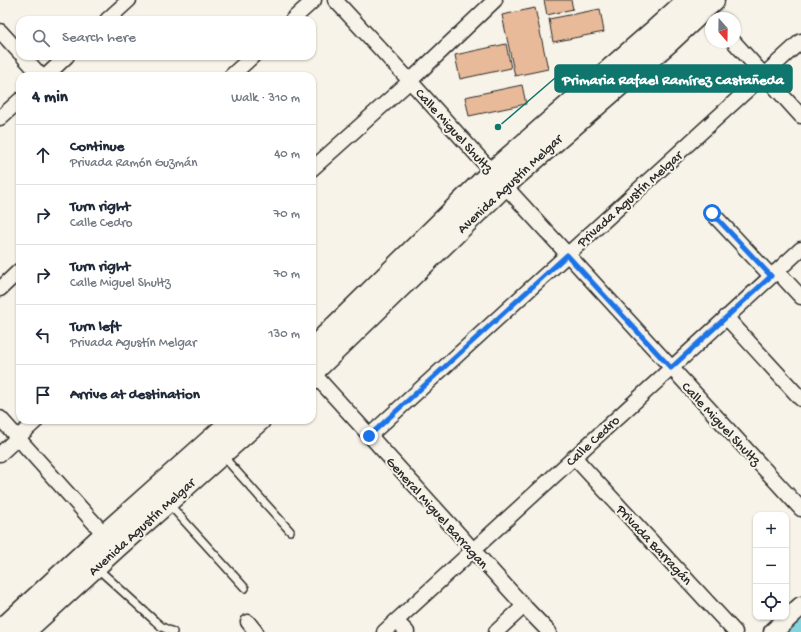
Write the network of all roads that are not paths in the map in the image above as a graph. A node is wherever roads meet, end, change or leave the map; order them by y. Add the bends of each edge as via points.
1 (129, 0) edge
2 (314, 0) edge
3 (335, 0) edge
4 (495, 0) edge
5 (703, 5) edge
6 (111, 16) edge
7 (296, 16) edge
8 (0, 31) edge
9 (801, 41) edge
10 (739, 48) edge
11 (16, 49) edge
12 (27, 60) edge
13 (63, 60) edge
14 (249, 60) edge
15 (37, 72) edge
16 (50, 72) edge
17 (235, 72) edge
18 (764, 75) junction
19 (410, 81) junction
20 (16, 104) edge
21 (801, 116) edge
22 (0, 118) edge
23 (316, 165) edge
24 (498, 179) junction
25 (712, 213) dead end
26 (801, 249) edge
27 (567, 255) junction
28 (16, 274) edge
29 (774, 274) junction
30 (0, 289) edge
31 (801, 297) edge
32 (726, 317) junction
33 (316, 346) edge
34 (316, 368) edge
35 (671, 368) junction
36 (316, 376) edge
37 (801, 399) edge
38 (0, 418) edge
39 (33, 424) edge
40 (230, 424) edge
41 (255, 424) edge
42 (369, 436) junction
43 (17, 438) junction
44 (0, 454) edge
45 (221, 454) junction
46 (574, 457) junction
47 (167, 502) junction
48 (801, 509) edge
49 (290, 531) dead end
50 (105, 535) junction
51 (473, 550) junction
52 (95, 566) junction
53 (245, 588) dead end
54 (524, 606) junction
55 (801, 606) edge
56 (396, 621) junction
57 (0, 632) edge
58 (23, 632) edge
59 (173, 632) edge
60 (384, 632) edge
61 (406, 632) edge
62 (496, 632) edge
63 (549, 632) edge
64 (735, 632) edge
65 (773, 632) edge

1 - 6 street
2 - 7 street
3 - 19 street, Calle Miguel Shultz
4 - 19 street
5 - 24 main road, Avenida Agustín Melgar
8 - 11 street
9 - 18 street, Privada Agustín Melgar
10 - 18 street
12 - 15 street
13 - 16 street
14 - 17 street
18 - 21 street
18 - 27 street, Privada Agustín Melgar
19 - 23 street
19 - 24 street, Calle Miguel Shultz
20 - 22 street
24 - 27 street, Calle Miguel Shultz
24 - 33 main road, Avenida Agustín Melgar
24 - 34 main road, Avenida Agustín Melgar
25 - 29 street
26 - 29 street, Calle Cedro
27 - 35 street, Calle Miguel Shultz
27 - 42 street, Privada Agustín Melgar
28 - 30 street
29 - 31 street
29 - 32 street, Calle Cedro
32 - 35 street, Calle Cedro
32 - 37 street
35 - 46 street, Calle Cedro
35 - 48 street, Calle Miguel Shultz
36 - 42 street, General Miguel Barragan
38 - 43 street
39 - 43 street
40 - 50 main road, Avenida Agustín Melgar
41 - 45 main road, Avenida Agustín Melgar
42 - 51 street, General Miguel Barragan
43 - 44 street
43 - 50 street
45 - 47 main road, Avenida Agustín Melgar
45 - 49 lane
46 - 51 street, Calle Cedro
46 - 64 street, Privada Barragán
47 - 52 main road, Avenida Agustín Melgar
47 - 53 lane
50 - 57 main road, Avenida Agustín Melgar
51 - 54 street, General Miguel Barragan
51 - 56 street, Calle Cedro
52 - 58 main road, Avenida Agustín Melgar
52 - 59 lane via 162,627
54 - 62 street
54 - 63 street, General Miguel Barragan
55 - 65 street
56 - 60 street, Calle Cedro
56 - 61 street

